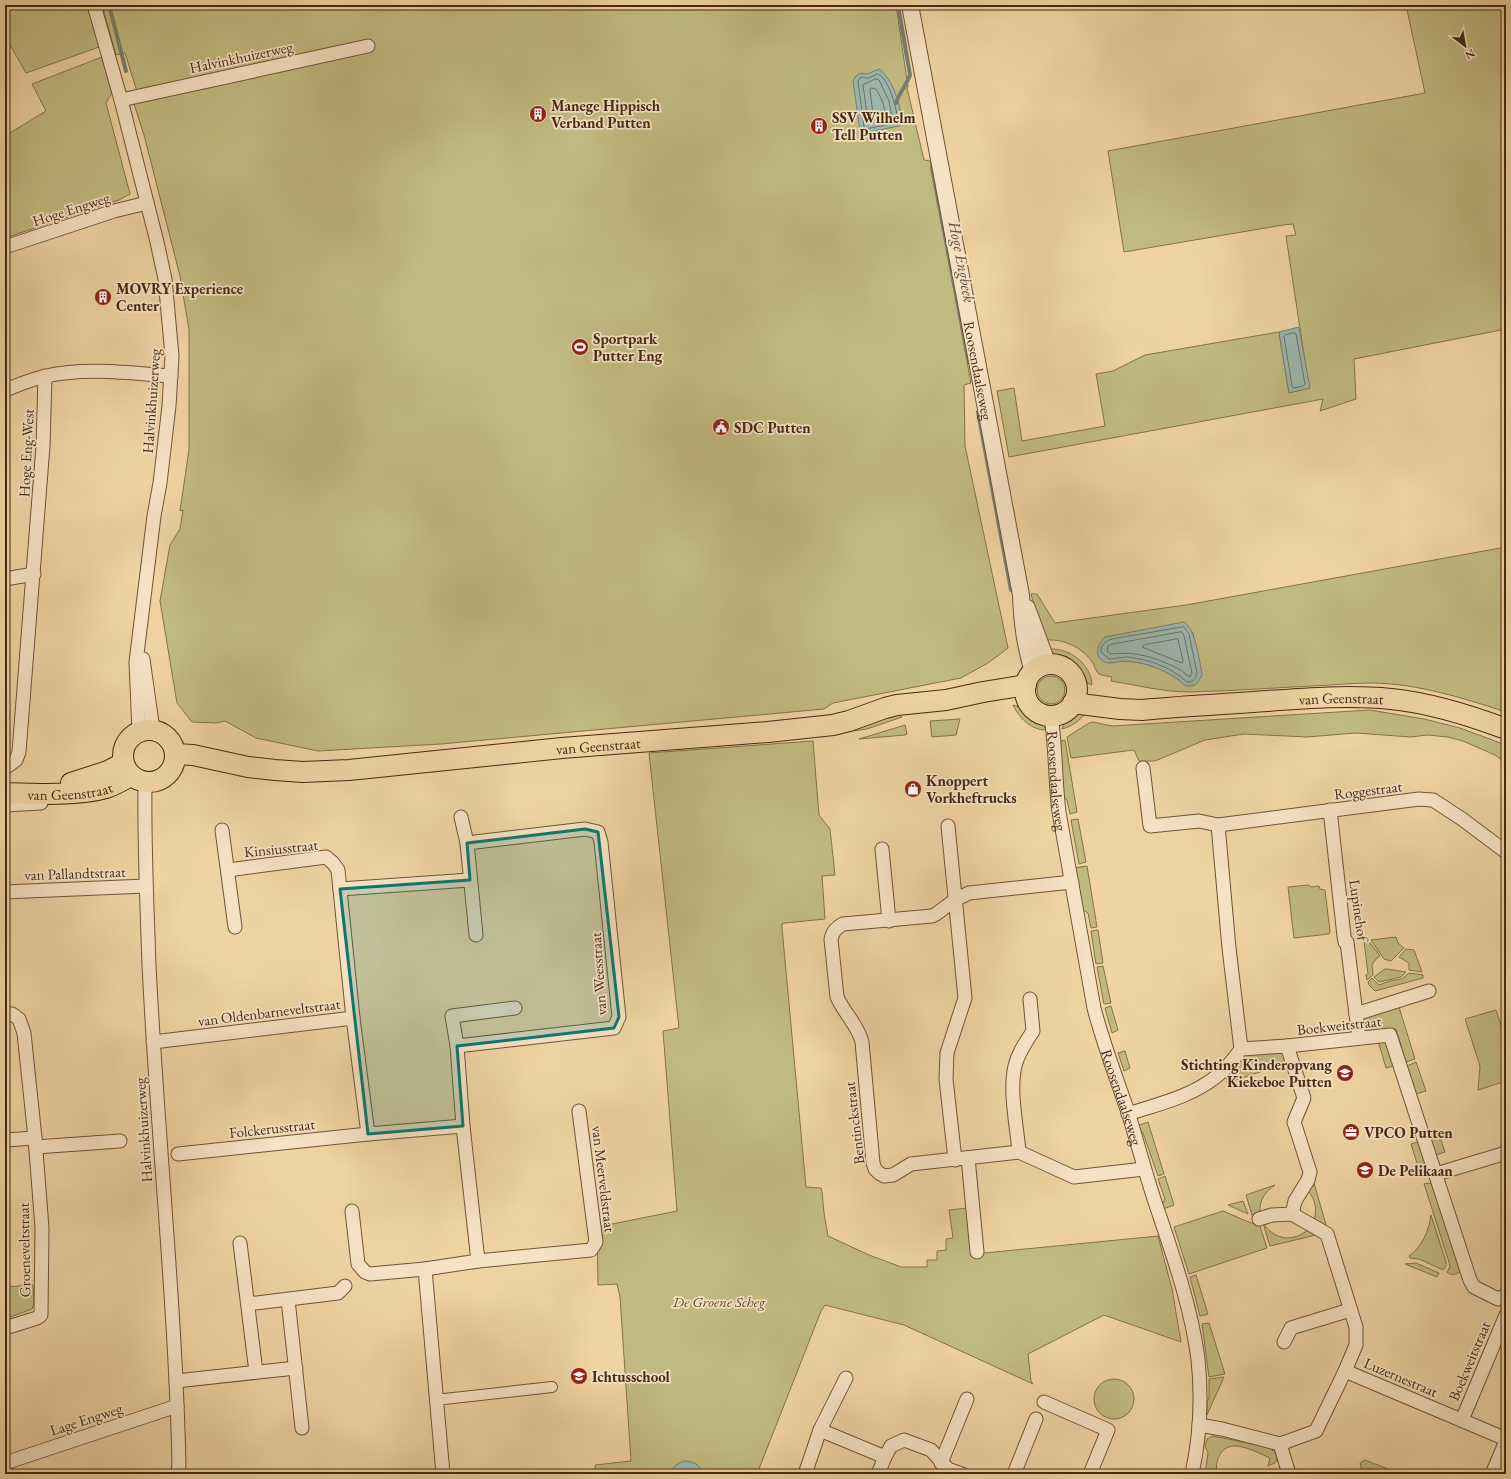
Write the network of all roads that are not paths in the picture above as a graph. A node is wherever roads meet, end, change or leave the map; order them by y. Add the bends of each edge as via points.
1 (94, 5) edge
2 (910, 5) edge
3 (368, 46) dead end
4 (121, 100) junction
5 (147, 203) junction
6 (5, 247) edge
7 (45, 376) junction
8 (171, 376) junction
9 (5, 390) edge
10 (34, 574) junction
11 (5, 579) edge
12 (1033, 680) junction
13 (1075, 696) junction
14 (1051, 716) junction
15 (1506, 729) edge
16 (146, 731) junction
17 (174, 760) junction
18 (5, 768) edge
19 (1143, 768) dead end
20 (133, 774) junction
21 (5, 792) edge
22 (59, 802) dead end
23 (5, 805) edge
24 (1330, 810) junction
25 (461, 817) dead end
26 (1218, 825) junction
27 (948, 826) dead end
28 (222, 830) dead end
29 (467, 843) junction
30 (882, 849) dead end
31 (1506, 852) edge
32 (228, 870) junction
33 (470, 880) junction
34 (1072, 882) junction
35 (146, 886) junction
36 (340, 889) junction
37 (5, 892) edge
38 (955, 900) junction
39 (889, 921) junction
40 (235, 927) dead end
41 (476, 935) dead end
42 (1429, 991) dead end
43 (1030, 999) dead end
44 (515, 1008) dead end
45 (1356, 1014) junction
46 (5, 1015) edge
47 (353, 1018) junction
48 (1359, 1038) junction
49 (153, 1042) junction
50 (457, 1046) junction
51 (1287, 1046) junction
52 (1241, 1049) junction
53 (579, 1111) dead end
54 (1128, 1114) junction
55 (463, 1126) junction
56 (368, 1134) junction
57 (5, 1140) edge
58 (120, 1141) dead end
59 (35, 1142) junction
60 (1019, 1152) junction
61 (1506, 1153) edge
62 (178, 1154) dead end
63 (962, 1159) junction
64 (1144, 1169) junction
65 (1436, 1174) junction
66 (352, 1211) dead end
67 (1292, 1214) junction
68 (1259, 1219) dead end
69 (240, 1243) dead end
70 (977, 1252) dead end
71 (478, 1261) junction
72 (425, 1269) junction
73 (345, 1286) dead end
74 (1505, 1298) edge
75 (288, 1300) junction
76 (248, 1304) junction
77 (1350, 1310) junction
78 (1506, 1315) edge
79 (5, 1328) edge
80 (1284, 1342) dead end
81 (296, 1368) junction
82 (1345, 1371) junction
83 (256, 1372) junction
84 (846, 1378) dead end
85 (176, 1382) junction
86 (552, 1387) dead end
87 (967, 1399) dead end
88 (435, 1400) junction
89 (1044, 1402) dead end
90 (177, 1406) junction
91 (1036, 1419) dead end
92 (1462, 1420) junction
93 (1199, 1425) junction
94 (302, 1428) dead end
95 (820, 1430) junction
96 (1506, 1440) edge
97 (1280, 1444) junction
98 (885, 1457) junction
99 (5, 1463) edge
100 (942, 1463) junction
101 (178, 1474) edge
102 (443, 1474) edge
103 (805, 1474) edge
104 (878, 1474) edge
105 (962, 1474) edge
106 (1014, 1474) edge
107 (1090, 1474) edge
108 (1192, 1474) edge
109 (1289, 1474) edge
110 (1492, 1474) edge

1 - 4 street, Halvinkhuizerweg
2 - 12 street, Roosendaalseweg via 1021,595
3 - 4 street, Halvinkhuizerweg
4 - 5 street, Halvinkhuizerweg
5 - 6 street, Hoge Engweg via 114,211
5 - 8 street, Halvinkhuizerweg via 165,279 172,356
7 - 8 street, Hoge Eng-West via 105,371
7 - 9 street, Hoge Eng-West
7 - 10 street, Hoge Eng-West
8 - 16 street, Halvinkhuizerweg via 160,483 139,636
10 - 11 street
10 - 18 street, Hoge Eng-West via 19,752 16,760
12 - 13 main road via 1058,665 1073,677
12 - 14 main road via 1029,704 1036,712
12 - 17 main road, van Geenstraat via 946,700 885,708 833,725 768,732 562,748 349,770 303,772 248,767 202,768
13 - 14 main road via 1065,712
13 - 15 main road, van Geenstraat via 1173,707 1310,698 1392,699 1460,712
14 - 34 street, Roosendaalseweg via 1056,785
16 - 17 main road via 163,733 170,740
16 - 20 main road via 124,746 123,753
17 - 20 main road via 172,770 165,778 156,782
19 - 26 street, Roggestraat via 1150,826 1199,820
20 - 21 main road, van Geenstraat via 115,784 91,791 31,794
20 - 35 street, Halvinkhuizerweg
22 - 23 street, van Geenstraat
24 - 26 street, Roggestraat
24 - 31 street, Roggestraat via 1419,799 1433,800
24 - 45 street, Lupinehof via 1344,936 1347,942
25 - 29 street
26 - 52 street
27 - 38 street
28 - 32 street, Kinsiusstraat
29 - 33 street
29 - 50 street, van Weesstraat via 585,829 598,832 619,1017 614,1028
30 - 39 street
32 - 36 street, Kinsiusstraat via 326,857 338,870
32 - 40 street, Kinsiusstraat
33 - 36 street
33 - 41 street
34 - 38 street, Bentinckstraat via 969,892
34 - 54 street, Roosendaalseweg via 1094,1008
35 - 37 street, van Pallandtstraat
35 - 49 street, Halvinkhuizerweg
36 - 47 street, Kinsiusstraat
38 - 39 street, Bentinckstraat via 932,916
38 - 63 street via 965,998 947,1053 946,1079
39 - 63 street, Bentinckstraat via 843,924 832,932 831,939 837,997 859,1032 862,1042 875,1169 884,1176 893,1175 911,1164
42 - 45 street
43 - 60 street via 1034,1031 1021,1050 1015,1066 1013,1086
44 - 50 street via 452,1016
45 - 48 street, Lupinehof
46 - 59 street, Groeneveltstraat via 12,1014 19,1019 24,1033
47 - 49 street, van Oldenbarneveltstraat
47 - 56 street, van Oldenbarneveltstraat
48 - 51 street, Boekweitstraat
48 - 65 street, Boekweitstraat via 1390,1035
49 - 85 street, Halvinkhuizerweg
50 - 55 street
51 - 52 street, Boekweitstraat
51 - 67 street via 1304,1098 1294,1122 1310,1172 1295,1201
52 - 54 street via 1225,1069 1189,1094
53 - 71 street, van Meerveldstraat via 596,1242 590,1250
54 - 64 street, Roosendaalseweg
55 - 56 street
55 - 71 street
56 - 62 street, Folckerusstraat
57 - 59 street
58 - 59 street
59 - 79 street, Groeneveltstraat via 42,1228 41,1315
60 - 63 street, Bentinckstraat
60 - 64 street via 1074,1177
61 - 65 street
63 - 70 street
64 - 93 street, Roosendaalseweg via 1180,1279 1188,1312 1198,1359
65 - 74 street, Boekweitstraat via 1472,1284 1498,1299
66 - 72 street via 359,1272 370,1274
67 - 68 street via 1272,1215
67 - 77 street via 1327,1234
69 - 76 street
71 - 72 street
72 - 88 street
73 - 75 street via 338,1292
75 - 76 street
75 - 81 street
76 - 83 street
77 - 80 street via 1291,1328
77 - 82 street via 1356,1327 1356,1345
78 - 92 street, Boekweitstraat
81 - 83 street
81 - 94 street
82 - 92 street, Luzernestraat
82 - 97 street, Luzernestraat via 1316,1431
83 - 85 street
84 - 95 street
85 - 90 street, Halvinkhuizerweg
86 - 88 street
87 - 100 street
88 - 102 street
89 - 107 street via 1108,1430
90 - 99 street, Lage Engweg
90 - 101 street, Halvinkhuizerweg
91 - 106 street
92 - 96 street, Luzernestraat
93 - 97 street
93 - 108 street, Roosendaalseweg
95 - 98 street
95 - 103 street
96 - 110 street
97 - 109 street
98 - 100 street via 891,1446 904,1440 932,1450
98 - 104 street
100 - 105 street via 948,1469

